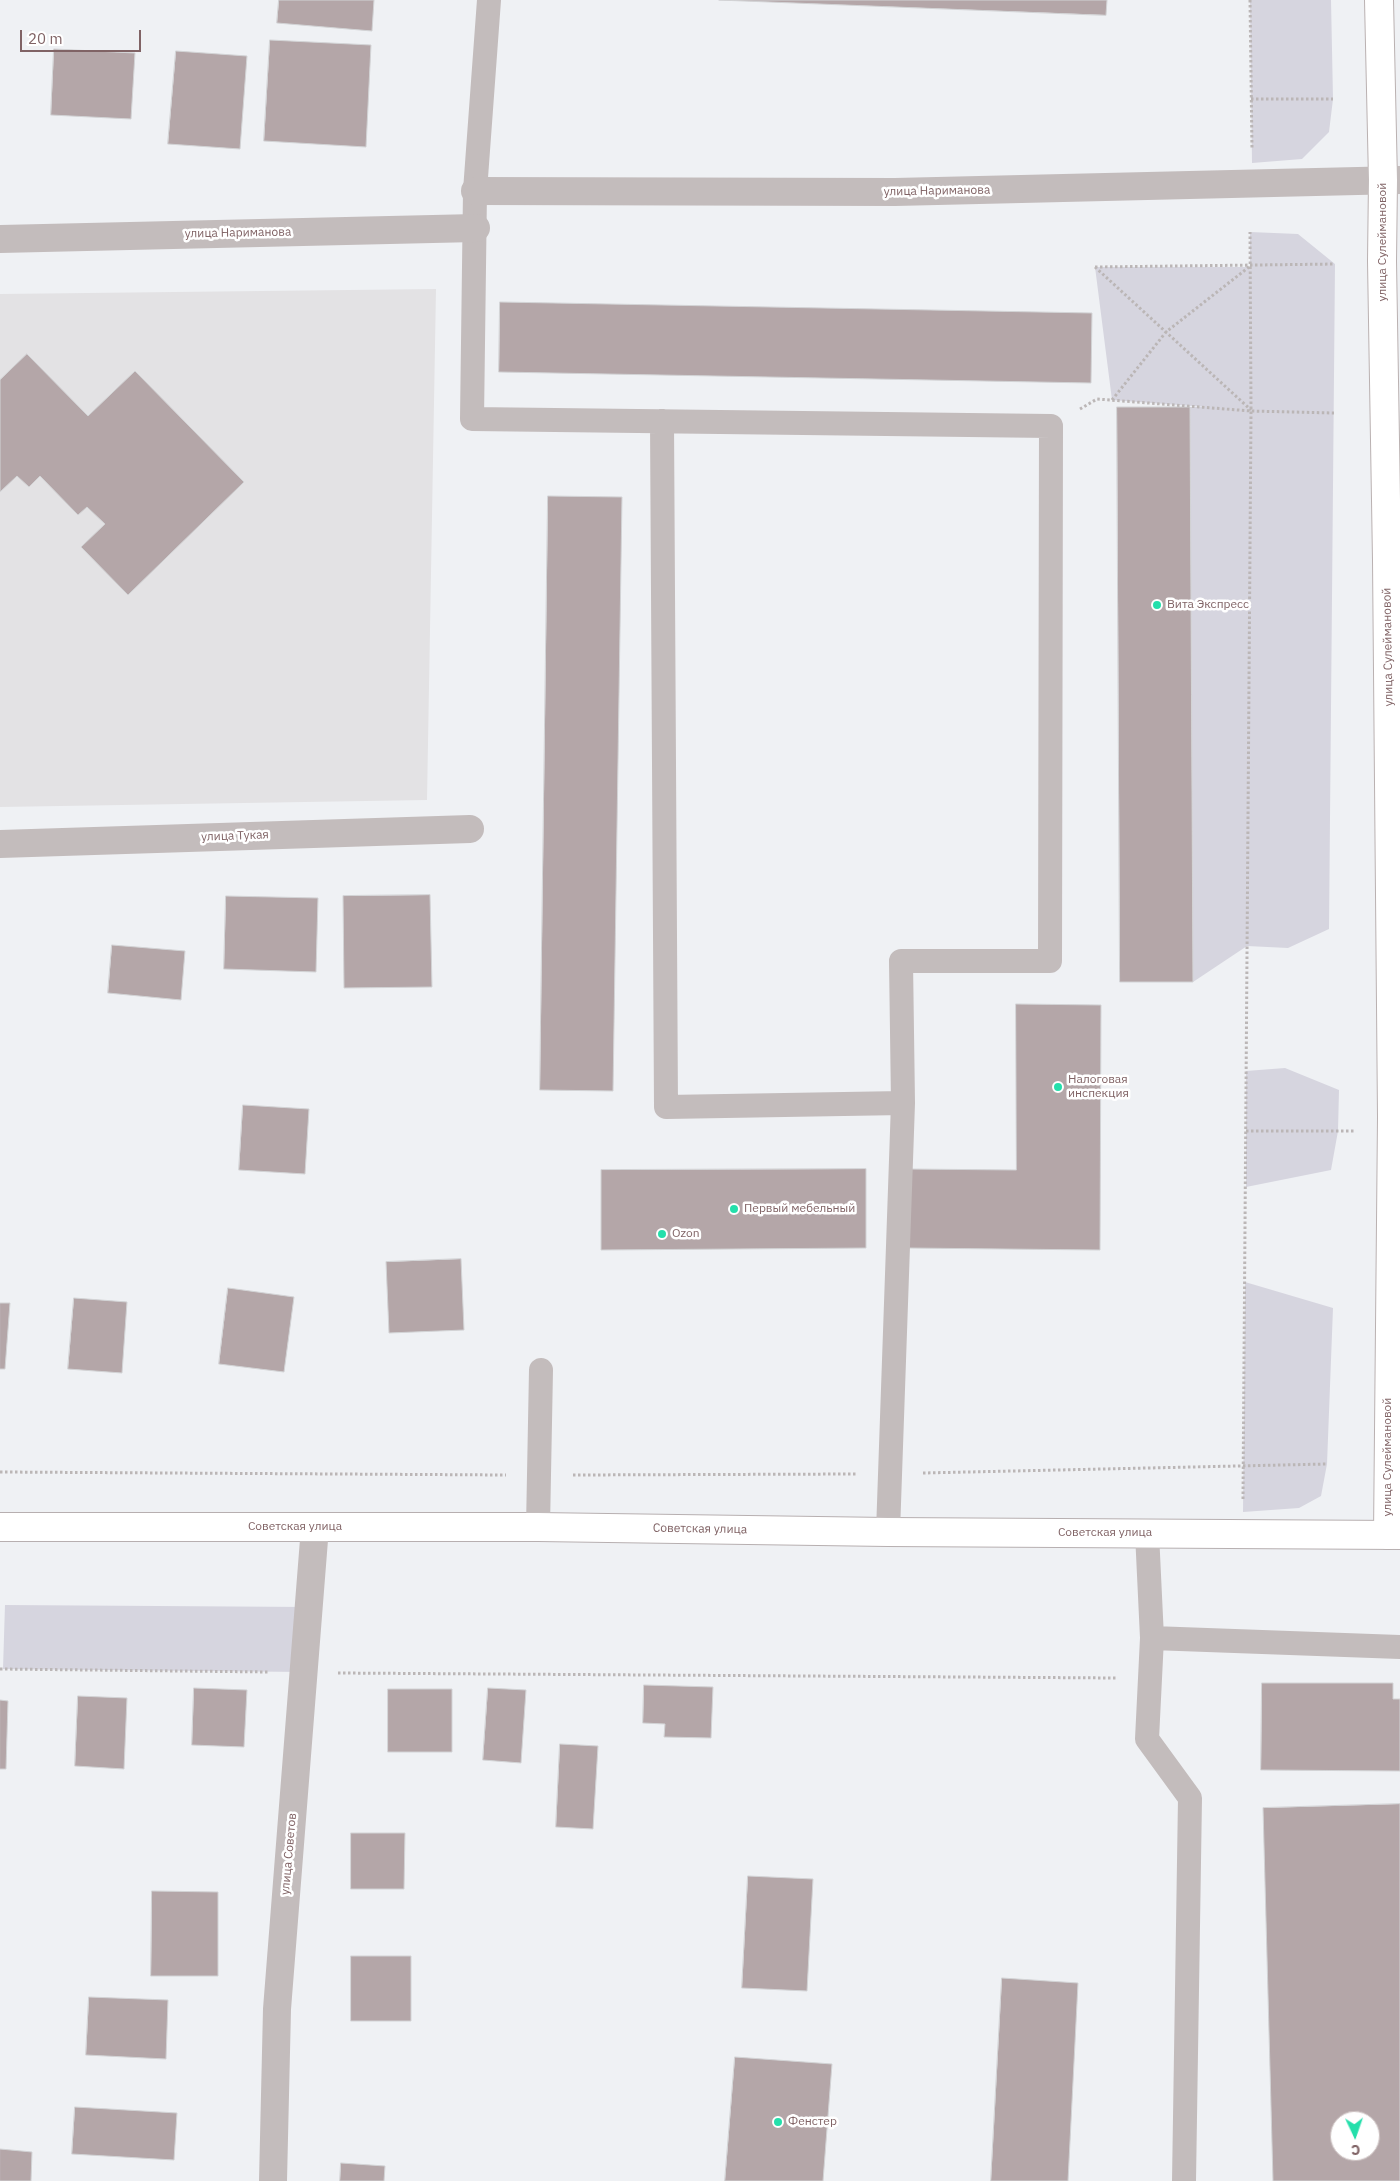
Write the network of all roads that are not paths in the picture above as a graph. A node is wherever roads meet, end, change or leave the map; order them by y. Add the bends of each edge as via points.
1 (489, 0) edge
2 (1379, 0) edge
3 (1392, 180) edge
4 (475, 191) junction
5 (476, 228) junction
6 (0, 239) edge
7 (662, 421) junction
8 (470, 829) dead end
9 (1395, 842) edge
10 (0, 844) edge
11 (903, 1103) junction
12 (1394, 1121) edge
13 (1395, 1314) edge
14 (541, 1370) dead end
15 (0, 1527) edge
16 (315, 1527) junction
17 (538, 1527) junction
18 (888, 1532) junction
19 (1147, 1533) junction
20 (1394, 1535) edge
21 (1152, 1638) junction
22 (1400, 1647) edge
23 (273, 2181) edge
24 (1184, 2181) edge

1 - 4 lane
2 - 3 street, улица Сулеймановой
3 - 4 street, улица Нариманова via 895,192
3 - 9 street, улица Сулеймановой via 1382,261
4 - 5 lane
5 - 6 street, улица Нариманова
5 - 7 lane via 472,419
7 - 11 lane via 666,1107
7 - 11 lane via 1051,426 1050,962 901,961
8 - 10 street, улица Тукая
9 - 12 street, улица Сулеймановой
11 - 18 lane
12 - 13 street, улица Сулеймановой
13 - 20 street, улица Сулеймановой
14 - 17 lane
15 - 16 street, Советская улица
16 - 17 street, Советская улица
16 - 23 street, улица Советов via 277,2009
17 - 18 street, Советская улица
18 - 19 street, Советская улица
19 - 20 street, Советская улица
19 - 21 lane
21 - 22 lane
21 - 24 lane via 1147,1738 1190,1798

